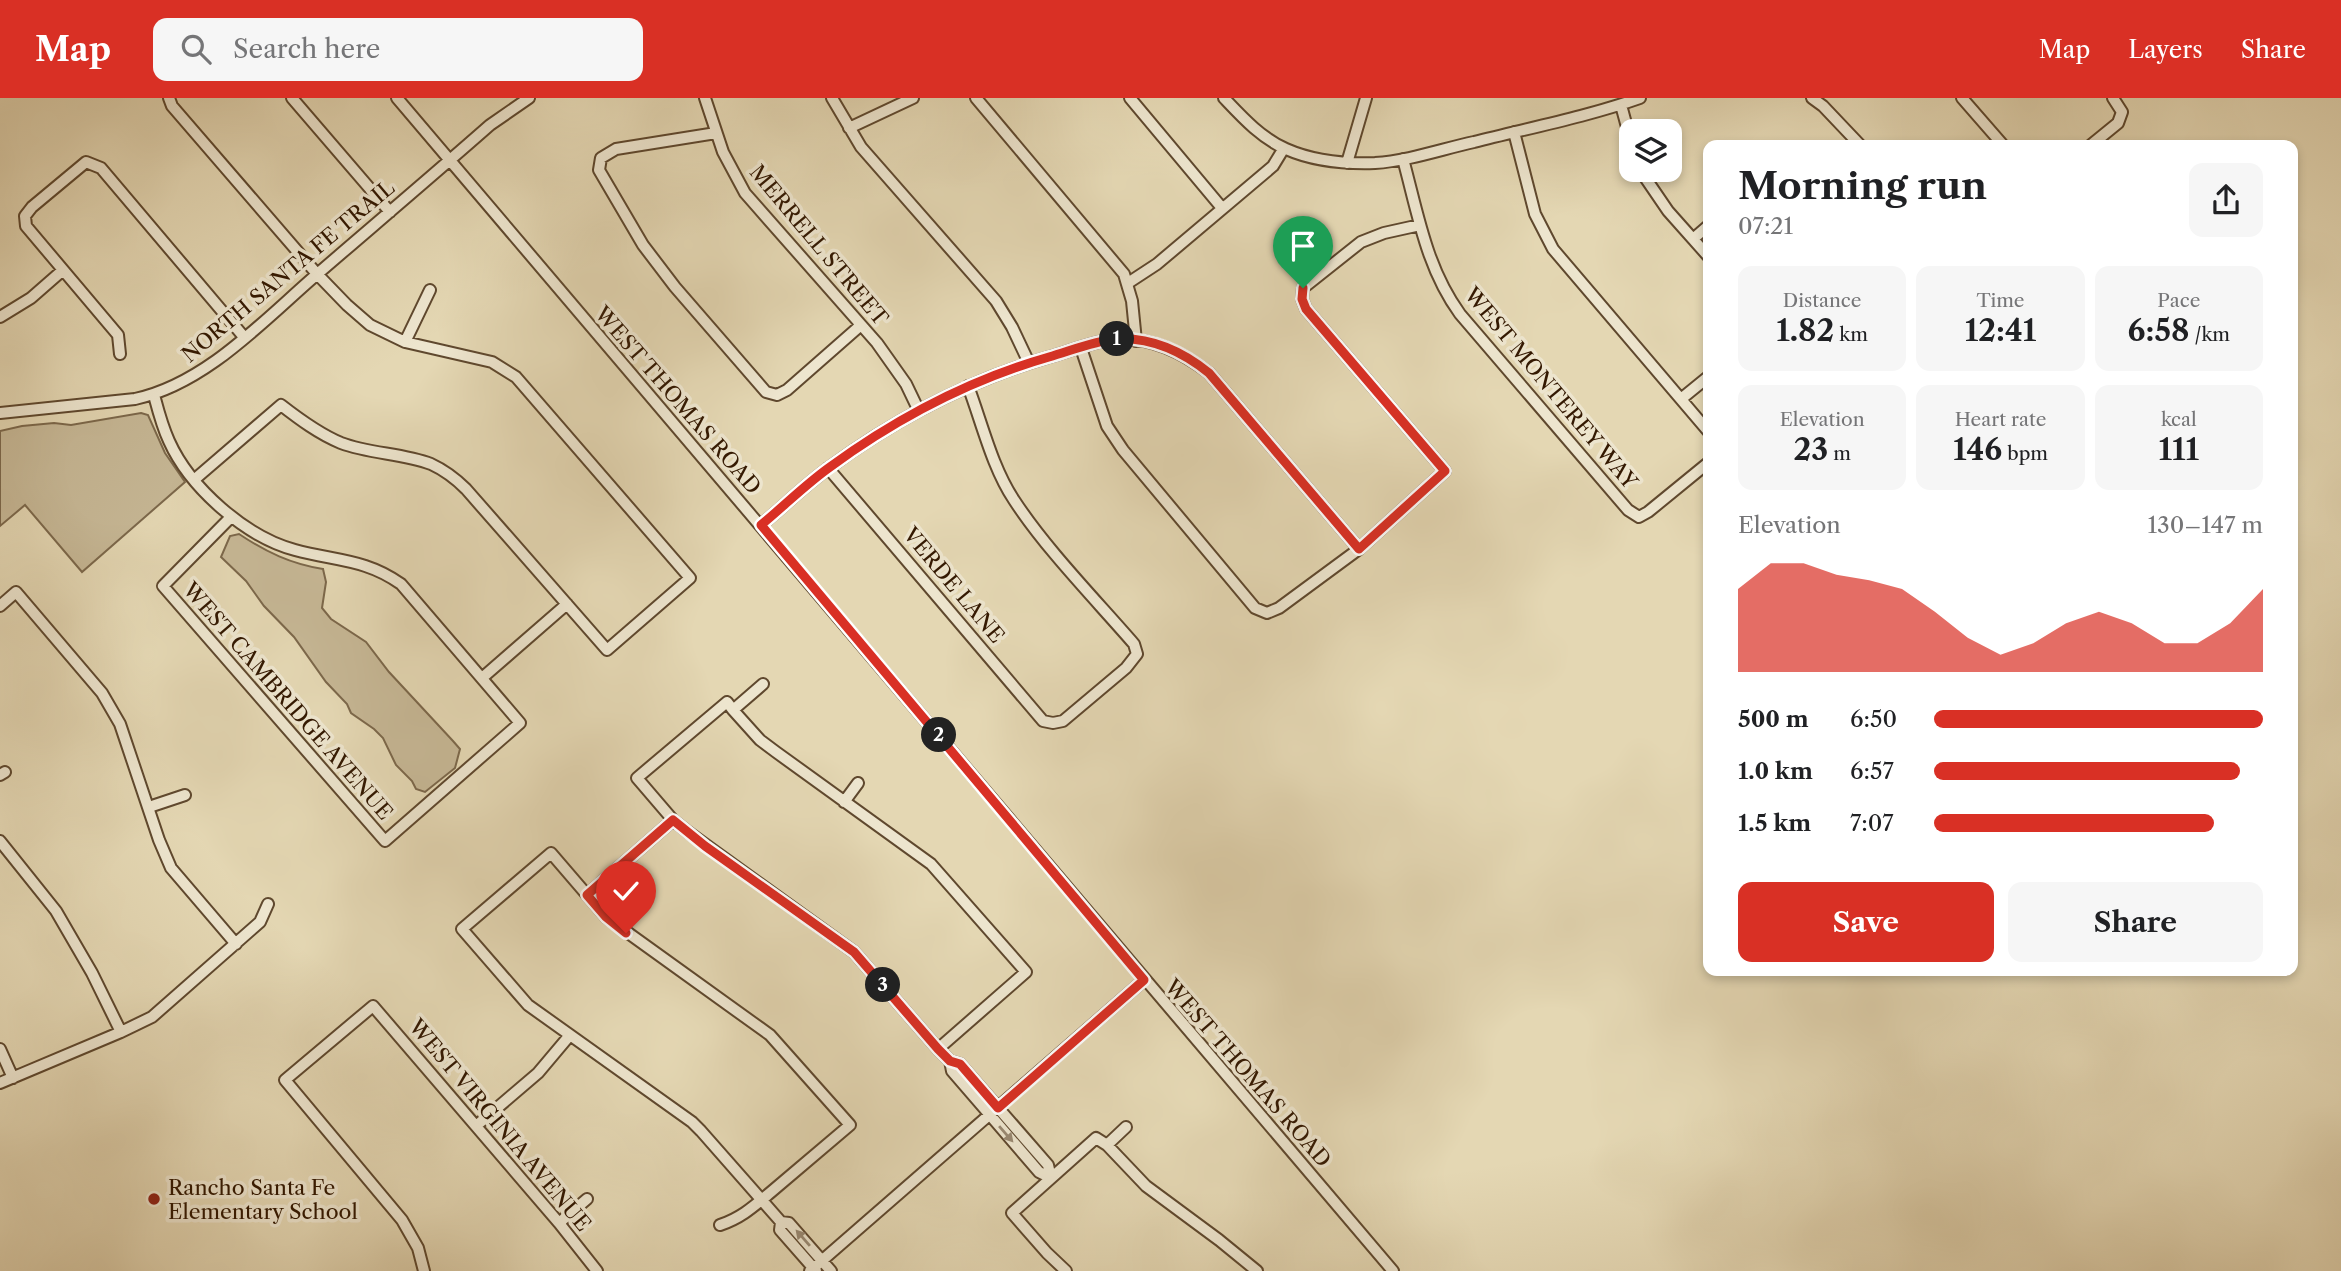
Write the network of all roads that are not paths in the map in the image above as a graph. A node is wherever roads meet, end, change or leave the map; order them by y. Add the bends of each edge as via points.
1 (169, 98) edge
2 (292, 98) edge
3 (397, 98) edge
4 (529, 98) edge
5 (705, 98) edge
6 (832, 98) edge
7 (913, 98) edge
8 (976, 98) edge
9 (1130, 98) edge
10 (1224, 98) edge
11 (1366, 98) edge
12 (1640, 98) edge
13 (1812, 98) edge
14 (1962, 98) edge
15 (2113, 98) edge
16 (512, 102) edge
17 (1621, 105) junction
18 (1625, 119) edge
19 (849, 128) junction
20 (1514, 132) junction
21 (716, 133) junction
22 (1855, 140) edge
23 (1999, 140) edge
24 (2097, 140) edge
25 (1283, 148) junction
26 (1403, 159) junction
27 (449, 161) junction
28 (1346, 163) junction
29 (1648, 182) edge
30 (1223, 208) junction
31 (390, 212) junction
32 (1420, 225) junction
33 (1703, 230) edge
34 (1693, 239) junction
35 (1703, 250) edge
36 (63, 270) junction
37 (317, 274) junction
38 (1128, 283) junction
39 (430, 290) dead end
40 (0, 317) edge
41 (861, 325) junction
42 (244, 337) junction
43 (1136, 341) junction
44 (405, 342) junction
45 (1081, 348) junction
46 (120, 354) dead end
47 (1029, 363) junction
48 (1703, 381) edge
49 (968, 386) junction
50 (154, 395) junction
51 (1681, 399) junction
52 (918, 409) junction
53 (0, 414) edge
54 (1703, 425) edge
55 (1703, 467) edge
56 (828, 468) junction
57 (195, 479) junction
58 (231, 517) junction
59 (761, 525) junction
60 (1359, 549) junction
61 (567, 604) junction
62 (0, 606) edge
63 (482, 678) junction
64 (763, 684) dead end
65 (733, 710) junction
66 (858, 783) dead end
67 (185, 794) dead end
68 (844, 802) junction
69 (149, 807) junction
70 (673, 820) junction
71 (0, 841) edge
72 (587, 895) junction
73 (268, 904) dead end
74 (236, 944) junction
75 (1144, 980) junction
76 (121, 1032) junction
77 (570, 1035) junction
78 (0, 1049) edge
79 (938, 1049) junction
80 (13, 1078) junction
81 (0, 1083) edge
82 (994, 1111) junction
83 (476, 1126) junction
84 (1126, 1127) dead end
85 (1107, 1144) junction
86 (1051, 1178) junction
87 (587, 1199) dead end
88 (761, 1200) junction
89 (559, 1223) junction
90 (720, 1225) dead end
91 (815, 1268) edge
92 (424, 1271) edge
93 (597, 1271) edge
94 (831, 1271) edge
95 (1066, 1271) edge
96 (1257, 1271) edge
97 (1392, 1271) edge

1 - 37 street
2 - 31 street
3 - 27 street, WEST THOMAS ROAD
4 - 16 street, NORTH SANTA FE TRAIL
5 - 21 street, MERRELL STREET
6 - 19 street
7 - 19 street
8 - 38 street
9 - 30 street
10 - 25 street via 1249,125
11 - 28 street
12 - 17 street
13 - 22 street
14 - 23 street
15 - 24 street via 2122,112 2118,122
16 - 27 street, NORTH SANTA FE TRAIL
17 - 18 street
17 - 20 street
19 - 47 street via 996,301
20 - 26 street
20 - 51 street via 1535,215 1553,249
21 - 41 street, MERRELL STREET via 745,192
21 - 41 street via 616,149 601,158 599,170 643,245 766,392 777,395 787,390
25 - 28 street
25 - 30 street via 1273,166
26 - 28 street
26 - 32 street, WEST MONTEREY WAY
27 - 31 street, NORTH SANTA FE TRAIL
27 - 59 street, WEST THOMAS ROAD
29 - 34 street
30 - 38 street
31 - 37 street, NORTH SANTA FE TRAIL
32 - 55 street, WEST MONTEREY WAY via 1433,267 1460,314 1629,510 1640,517
32 - 60 street via 1361,242 1303,288 1306,309 1445,471
33 - 34 street
34 - 35 street
36 - 40 street
36 - 42 street via 26,226 25,216 86,162 93,163
36 - 46 street via 118,335
37 - 42 street, NORTH SANTA FE TRAIL
37 - 44 street via 370,325
38 - 43 street
39 - 44 street
41 - 52 street, MERRELL STREET via 894,364
42 - 50 street, NORTH SANTA FE TRAIL via 194,376
43 - 45 street via 1116,339
43 - 60 street via 1165,346 1209,373
44 - 61 street via 492,362 516,377 690,578 607,650
45 - 47 street
45 - 60 street via 1107,426 1123,450 1255,608 1268,613 1279,608
47 - 49 street
48 - 51 street
49 - 52 street
49 - 56 street, VERDE LANE via 1012,499 1134,644 1136,654 1126,668 1063,721 1043,721
50 - 53 street, NORTH SANTA FE TRAIL
50 - 57 street via 170,443
51 - 54 street
52 - 56 street
56 - 59 street
57 - 58 street
57 - 61 street via 281,405 338,442 431,464 453,477
58 - 63 street via 271,542 383,572 401,584
58 - 63 street, WEST CAMBRIDGE AVENUE via 163,586 385,841 520,723
59 - 75 street, WEST THOMAS ROAD
61 - 63 street
62 - 69 street via 16,592 102,693 120,724
64 - 65 street
65 - 68 street via 760,740
65 - 70 street via 727,702 637,778
66 - 68 street
67 - 69 street
68 - 79 street via 932,864 1026,972
69 - 74 street via 171,868
70 - 72 street
70 - 79 street via 854,952
71 - 76 street via 56,911
72 - 77 street via 551,853 462,929 528,1005
72 - 88 street via 626,933 770,1035 850,1125
73 - 74 street via 260,922
74 - 76 street via 152,1017
75 - 82 street
75 - 97 street, WEST THOMAS ROAD
76 - 80 street
77 - 83 street via 538,1073
77 - 88 street via 692,1122
78 - 80 street
79 - 82 street via 960,1064
80 - 81 street
82 - 86 street via 1048,1165
82 - 91 street
83 - 89 street, WEST VIRGINIA AVENUE
83 - 92 street, WEST VIRGINIA AVENUE via 373,1006 285,1080 396,1212 412,1235
84 - 85 street
85 - 86 street via 1096,1138
85 - 96 street via 1146,1185
86 - 95 street via 1012,1213
87 - 89 street
88 - 90 street via 738,1219
88 - 91 street via 781,1222 789,1223
89 - 93 street, WEST VIRGINIA AVENUE
91 - 94 street

